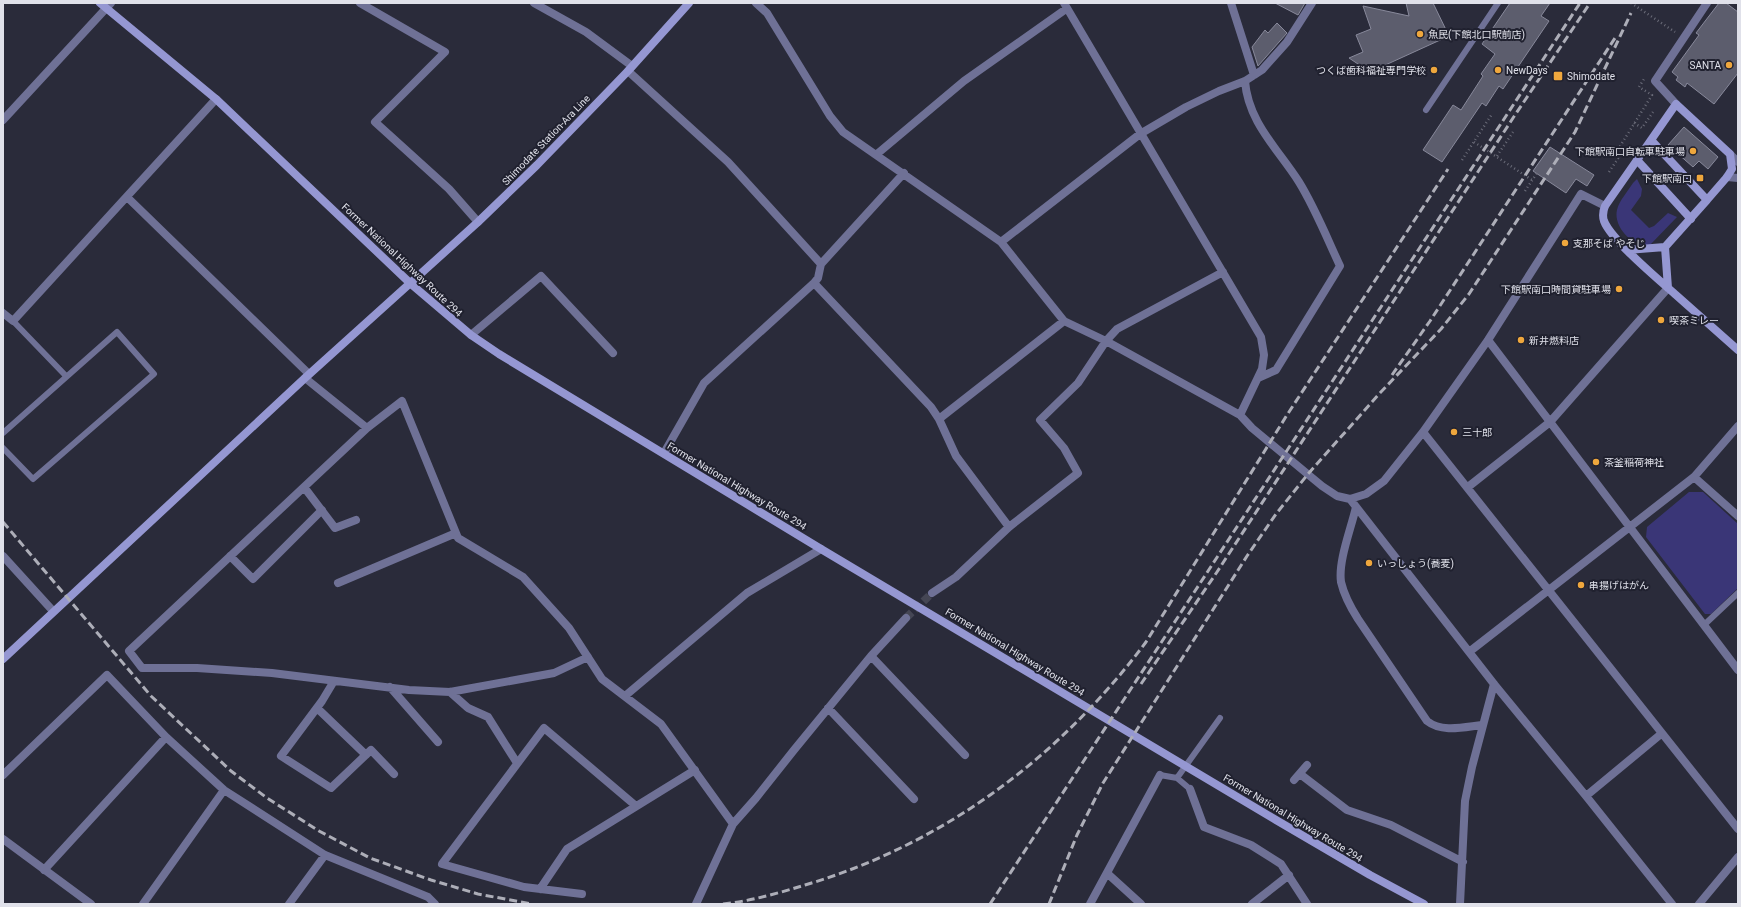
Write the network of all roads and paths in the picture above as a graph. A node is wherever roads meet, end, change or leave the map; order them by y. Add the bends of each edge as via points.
1 (360, 3) edge
2 (534, 3) edge
3 (690, 3) edge
4 (756, 3) edge
5 (1231, 3) edge
6 (1312, 3) edge
7 (1498, 3) edge
8 (1707, 3) edge
9 (105, 5) edge
10 (1065, 6) edge
11 (630, 69) junction
12 (1254, 76) junction
13 (1246, 81) junction
14 (216, 99) junction
15 (1676, 104) junction
16 (1426, 110) dead end
17 (1653, 112) dead end
18 (1492, 114) dead end
19 (3, 120) edge
20 (1634, 123) dead end
21 (1513, 132) dead end
22 (1140, 134) junction
23 (1651, 140) junction
24 (1474, 142) junction
25 (1623, 151) dead end
26 (877, 154) junction
27 (1730, 154) junction
28 (1497, 156) junction
29 (1462, 160) dead end
30 (1637, 160) junction
31 (1738, 162) edge
32 (1609, 172) dead end
33 (904, 173) junction
34 (1537, 173) dead end
35 (1727, 177) junction
36 (1738, 178) edge
37 (1532, 180) junction
38 (1525, 191) dead end
39 (127, 197) junction
40 (1707, 200) junction
41 (1605, 206) junction
42 (1691, 219) junction
43 (478, 222) junction
44 (1001, 242) junction
45 (1665, 247) junction
46 (1627, 250) junction
47 (821, 264) junction
48 (1223, 272) junction
49 (814, 283) junction
50 (411, 284) junction
51 (1668, 288) junction
52 (3, 313) edge
53 (13, 321) junction
54 (1064, 321) junction
55 (471, 335) junction
56 (1488, 340) junction
57 (1106, 341) junction
58 (1738, 350) edge
59 (613, 353) dead end
60 (66, 376) junction
61 (307, 376) junction
62 (1258, 378) junction
63 (1240, 415) junction
64 (939, 419) junction
65 (1550, 422) junction
66 (1738, 426) edge
67 (367, 428) junction
68 (1423, 432) junction
69 (3, 433) edge
70 (3, 448) edge
71 (664, 454) junction
72 (1694, 477) junction
73 (304, 487) junction
74 (1468, 487) junction
75 (1350, 499) junction
76 (1356, 507) junction
77 (322, 510) junction
78 (1738, 516) edge
79 (356, 520) dead end
80 (1009, 526) junction
81 (1630, 527) junction
82 (456, 533) junction
83 (821, 549) junction
84 (3, 556) edge
85 (230, 556) junction
86 (338, 583) dead end
87 (1550, 590) junction
88 (932, 593) tunnel mouth
89 (1738, 593) edge
90 (53, 611) junction
91 (906, 618) tunnel mouth
92 (1704, 625) junction
93 (1469, 652) junction
94 (871, 656) junction
95 (588, 657) junction
96 (3, 659) edge
97 (1738, 670) edge
98 (334, 681) junction
99 (1494, 684) junction
100 (390, 688) junction
101 (450, 692) junction
102 (625, 696) junction
103 (317, 708) junction
104 (828, 708) junction
105 (1220, 718) dead end
106 (1482, 725) junction
107 (1661, 734) junction
108 (166, 737) junction
109 (438, 742) dead end
110 (366, 755) junction
111 (964, 755) dead end
112 (518, 763) junction
113 (1307, 765) dead end
114 (695, 770) junction
115 (394, 774) dead end
116 (3, 775) edge
117 (1160, 775) joint
118 (1177, 778) junction
119 (1190, 789) joint
120 (224, 790) junction
121 (1586, 796) junction
122 (914, 799) dead end
123 (636, 806) junction
124 (733, 824) junction
125 (1738, 829) edge
126 (3, 839) edge
127 (325, 855) junction
128 (1738, 856) edge
129 (1463, 862) junction
130 (44, 870) junction
131 (1108, 874) junction
132 (1289, 875) junction
133 (540, 889) junction
134 (582, 894) dead end
135 (91, 904) edge
136 (143, 904) edge
137 (289, 904) edge
138 (435, 904) edge
139 (696, 904) edge
140 (1090, 904) edge
141 (1141, 904) edge
142 (1252, 904) edge
143 (1307, 904) edge
144 (1424, 904) edge
145 (1460, 904) edge
146 (1672, 904) edge
147 (1699, 904) edge

1 - 43 street via 445,52 375,122 449,189
2 - 11 street via 586,32
3 - 11 street, Shimodate Station-Ara Line
4 - 26 street via 767,13 830,116 843,132
5 - 12 street
6 - 12 street via 1287,42 1271,62
7 - 16 lane
8 - 15 street via 1655,80
9 - 14 street, Former National Highway Route 294
9 - 19 street
10 - 22 street
10 - 26 street via 964,81
11 - 43 street, Shimodate Station-Ara Line
11 - 47 street via 728,162
12 - 13 street
13 - 22 street via 1186,107
13 - 62 street via 1246,92 1253,116 1300,183 1340,266 1276,370
14 - 39 street
14 - 50 street, Former National Highway Route 294
15 - 23 street
15 - 27 street
17 - 20 path via 1642,128
18 - 24 path
21 - 28 path
22 - 44 street
22 - 48 street
23 - 30 street
23 - 40 street
24 - 28 path
24 - 29 path
25 - 32 path
26 - 33 street
27 - 31 street
27 - 35 street via 1732,168
28 - 37 path
30 - 41 street
30 - 42 street
33 - 44 street
33 - 47 street
34 - 37 path
35 - 36 street
35 - 40 street
37 - 38 path
39 - 53 street
39 - 61 street
40 - 42 street
41 - 46 street via 1604,221
41 - 56 street via 1581,194
42 - 45 street
43 - 50 street, Shimodate Station-Ara Line
44 - 54 street
45 - 46 street
45 - 51 street
46 - 51 street
47 - 49 street via 818,278
48 - 57 street via 1117,329
48 - 62 street via 1261,337 1264,355
49 - 64 street via 931,407
49 - 71 street via 704,384
50 - 55 street, Former National Highway Route 294
50 - 61 street, Shimodate Station-Ara Line
51 - 58 street
51 - 65 street
52 - 53 street
53 - 60 lane
54 - 57 street
54 - 64 street
55 - 59 street via 541,276
55 - 71 street, Former National Highway Route 294
56 - 65 street
56 - 68 street
57 - 63 street
57 - 80 street via 1078,383 1040,420 1064,448 1078,473
60 - 69 lane
60 - 70 lane via 117,332 154,374 33,479
61 - 67 street
61 - 90 street, Shimodate Station-Ara Line
62 - 63 street
63 - 75 street via 1322,486 1337,496
64 - 80 street via 956,456
65 - 74 street
65 - 81 street
66 - 72 street
67 - 73 street
67 - 82 street via 402,401
68 - 74 street
68 - 75 street via 1384,481 1366,494
71 - 83 street, Former National Highway Route 294
72 - 78 street
72 - 81 street
73 - 77 street
73 - 85 street
74 - 87 street
75 - 76 street
76 - 93 street
76 - 106 street via 1341,569 1342,583 1358,619 1427,721 1434,727
77 - 79 street via 335,528
77 - 85 street via 252,579
80 - 88 street via 956,577
81 - 87 street
81 - 92 street
82 - 86 street
82 - 95 street via 458,538 523,577 569,628
83 - 102 street via 747,593
83 - 144 street, Former National Highway Route 294 via 1276,820
84 - 90 street
85 - 98 street via 129,651 142,668 264,672
87 - 93 street
87 - 107 street
89 - 92 lane
90 - 96 street, Shimodate Station-Ara Line
91 - 94 street
92 - 97 street
93 - 99 street
94 - 104 street
94 - 111 street
95 - 101 street via 554,673
95 - 102 street via 602,679
98 - 100 street
98 - 103 street
99 - 106 street
99 - 121 street
100 - 101 street
100 - 109 street
101 - 112 street via 468,708 488,717
102 - 114 street via 661,724
103 - 110 street
103 - 110 street via 282,756 331,788
104 - 122 street
104 - 124 street
105 - 118 lane
106 - 129 street via 1465,801
107 - 121 street
107 - 125 street
108 - 116 street via 107,675
108 - 120 street
108 - 130 street
110 - 115 street via 371,750
112 - 123 street via 544,728
112 - 133 street via 442,864 524,888
113 - 129 street via 1297,777 1347,810 1391,825
114 - 123 street
114 - 124 street
117 - 118 lane
117 - 131 street
118 - 119 lane
119 - 132 street via 1204,827 1251,844 1281,864
120 - 127 street
120 - 136 street
121 - 146 street
123 - 133 street via 567,849
124 - 139 street
126 - 130 street
127 - 137 street
127 - 138 street via 428,897
128 - 147 street
129 - 145 street
130 - 135 street
131 - 140 street
131 - 141 street
132 - 142 street
132 - 143 street
133 - 134 street

